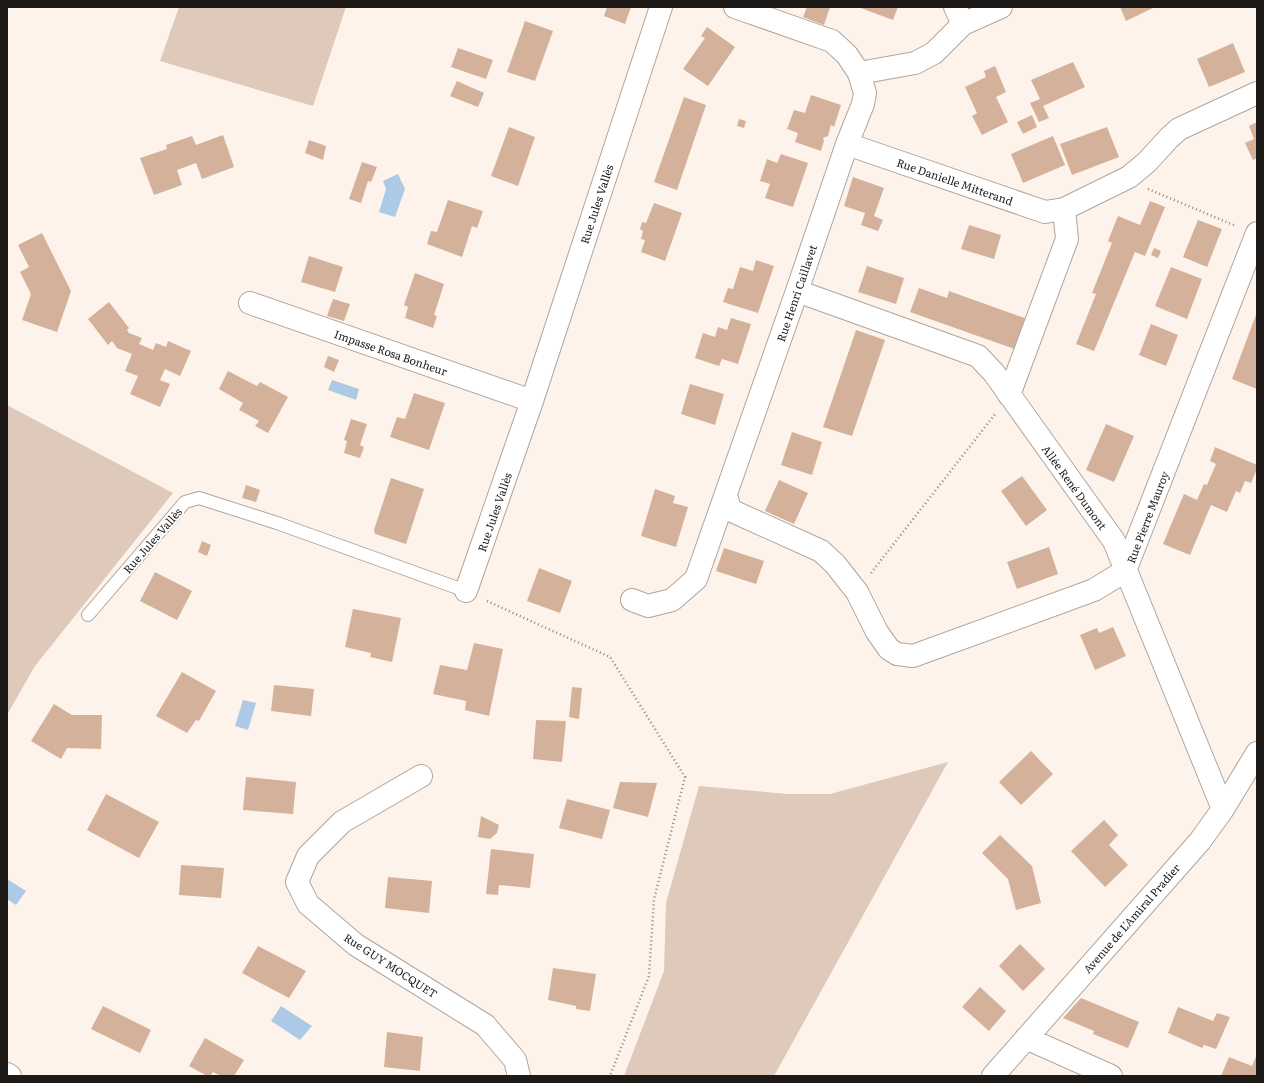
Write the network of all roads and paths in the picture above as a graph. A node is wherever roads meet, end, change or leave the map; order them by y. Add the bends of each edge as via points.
1 (661, 7) edge
2 (735, 7) edge
3 (1001, 7) edge
4 (959, 15) edge
5 (859, 73) junction
6 (1257, 93) edge
7 (847, 144) junction
8 (1124, 179) junction
9 (1064, 209) junction
10 (1257, 234) edge
11 (797, 291) junction
12 (250, 303) dead end
13 (1009, 395) junction
14 (532, 401) junction
15 (726, 495) junction
16 (1125, 571) junction
17 (466, 591) junction
18 (857, 592) junction
19 (632, 600) dead end
20 (88, 615) dead end
21 (1257, 753) edge
22 (421, 776) dead end
23 (1223, 809) junction
24 (1026, 1038) junction
25 (7, 1074) edge
26 (10, 1076) edge
27 (519, 1076) edge
28 (610, 1076) edge
29 (993, 1076) edge
30 (1111, 1076) edge

1 - 14 street, Rue Jules Vallès
2 - 5 street, Rue Henri Caillavet via 832,41 847,55
3 - 4 street
4 - 5 street via 934,53 915,63
5 - 7 street, Rue Henri Caillavet via 865,92 863,104
6 - 8 street, Rue Danielle Mitterand via 1179,130 1147,162
7 - 9 street, Rue Danielle Mitterand via 1045,212
7 - 11 street, Rue Henri Caillavet
8 - 9 street, Rue Danielle Mitterand
8 - 10 path
9 - 13 street via 1067,239
10 - 16 street, Rue Pierre Mauroy
11 - 13 street, Allée René Dumont via 978,356
11 - 15 street, Rue Henri Caillavet
12 - 14 street, Impasse Rosa Bonheur
13 - 16 street, Allée René Dumont via 1114,541
13 - 18 path
14 - 17 street, Rue Jules Vallès
15 - 18 street via 730,510 821,551
15 - 19 street, Rue Henri Caillavet via 696,579 672,600 648,606
16 - 18 street, Rue Pierre Mauroy via 1094,590 914,656 897,654 889,649 876,632
16 - 23 street, Allée René Dumont
17 - 20 lane, Rue Jules Vallès via 277,523 199,498 185,502
17 - 28 path via 610,657 685,777 654,899 649,976
21 - 23 street, Avenue de L'Amiral Pradier
22 - 27 street, Rue GUY MOCQUET via 342,822 308,856 297,882 308,904 356,945 485,1025 515,1060
23 - 24 street, Avenue de L'Amiral Pradier via 1200,841
24 - 29 street, Avenue de L'Amiral Pradier
24 - 30 street
25 - 26 street

